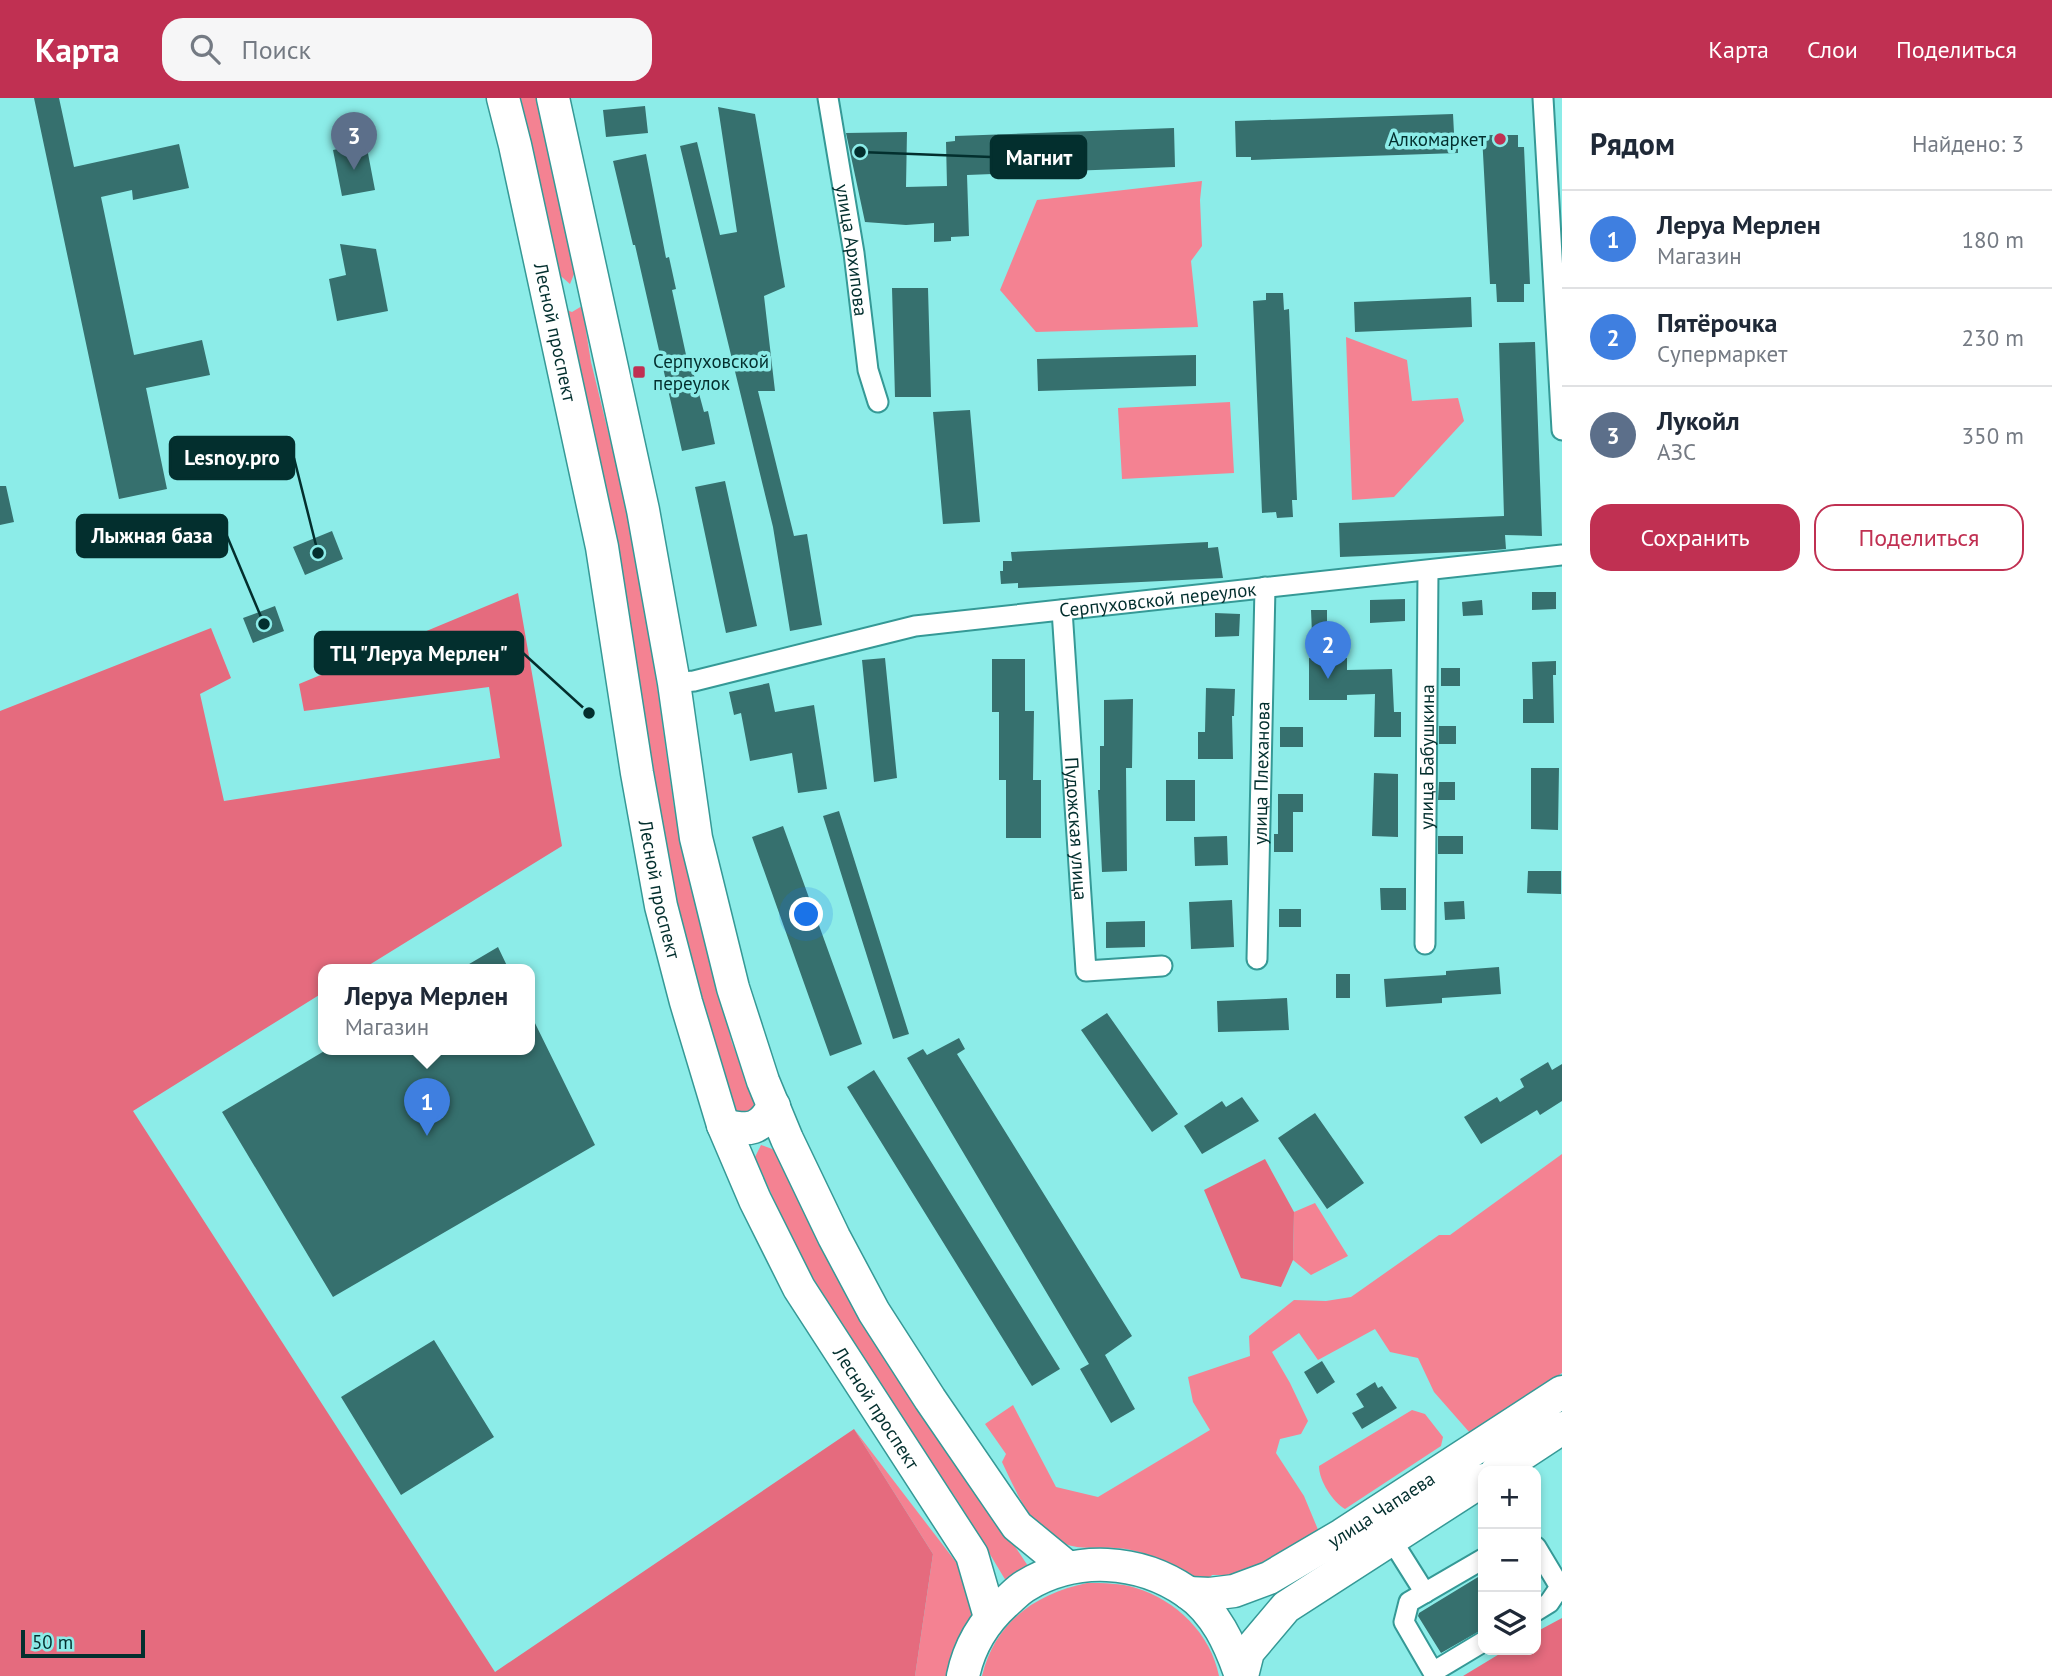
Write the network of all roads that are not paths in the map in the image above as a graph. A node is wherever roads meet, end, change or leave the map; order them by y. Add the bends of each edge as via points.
1 (503, 98) edge
2 (553, 98) edge
3 (828, 98) edge
4 (1544, 98) edge
5 (592, 281) junction
6 (546, 294) junction
7 (878, 402) dead end
8 (1562, 430) edge
9 (1562, 555) edge
10 (1428, 571) junction
11 (1265, 587) junction
12 (1062, 610) junction
13 (674, 683) junction
14 (1425, 944) dead end
15 (1257, 959) dead end
16 (1162, 966) dead end
17 (774, 1106) junction
18 (723, 1125) junction
19 (787, 1139) junction
20 (739, 1164) junction
21 (1562, 1392) edge
22 (1562, 1429) edge
23 (1505, 1466) edge
24 (1478, 1483) edge
25 (1391, 1539) junction
26 (1541, 1555) edge
27 (1478, 1562) edge
28 (1067, 1567) junction
29 (1188, 1593) junction
30 (1425, 1593) junction
31 (1541, 1608) edge
32 (990, 1617) junction
33 (1478, 1645) edge
34 (963, 1676) edge
35 (1241, 1676) edge

1 - 6 main road, Лесной проспект
2 - 5 main road
3 - 7 street, улица Архипова via 868,370
4 - 8 street
5 - 6 main road via 568,301
5 - 13 main road via 643,510
6 - 18 main road, Лесной проспект via 603,547 661,906
9 - 10 street, Серпуховской переулок
10 - 11 street, Серпуховской переулок
10 - 14 street, улица Бабушкина
11 - 12 street, Серпуховской переулок
11 - 15 street, улица Плеханова
12 - 13 street, Серпуховской переулок via 915,626
12 - 16 street, Пудожская улица via 1086,971
13 - 17 main road via 709,898 733,988
17 - 18 main road via 765,1121 753,1128
17 - 19 main road
18 - 20 main road, Лесной проспект
19 - 20 main road via 756,1140 745,1149
19 - 28 main road via 874,1312 930,1399 1017,1526
20 - 32 main road, Лесной проспект via 799,1288 972,1555
21 - 29 main road, улица Чапаева via 1269,1578 1234,1591
22 - 23 main road
24 - 25 main road, улица Чапаева
25 - 30 street
25 - 35 main road, улица Чапаева via 1286,1607 1248,1652
26 - 31 street via 1560,1587
27 - 30 street
28 - 29 main road via 1110,1563 1151,1572
28 - 32 main road via 1024,1586
29 - 35 main road via 1213,1616 1231,1645
30 - 33 street via 1409,1602 1404,1622 1433,1672
32 - 34 main road via 975,1640

